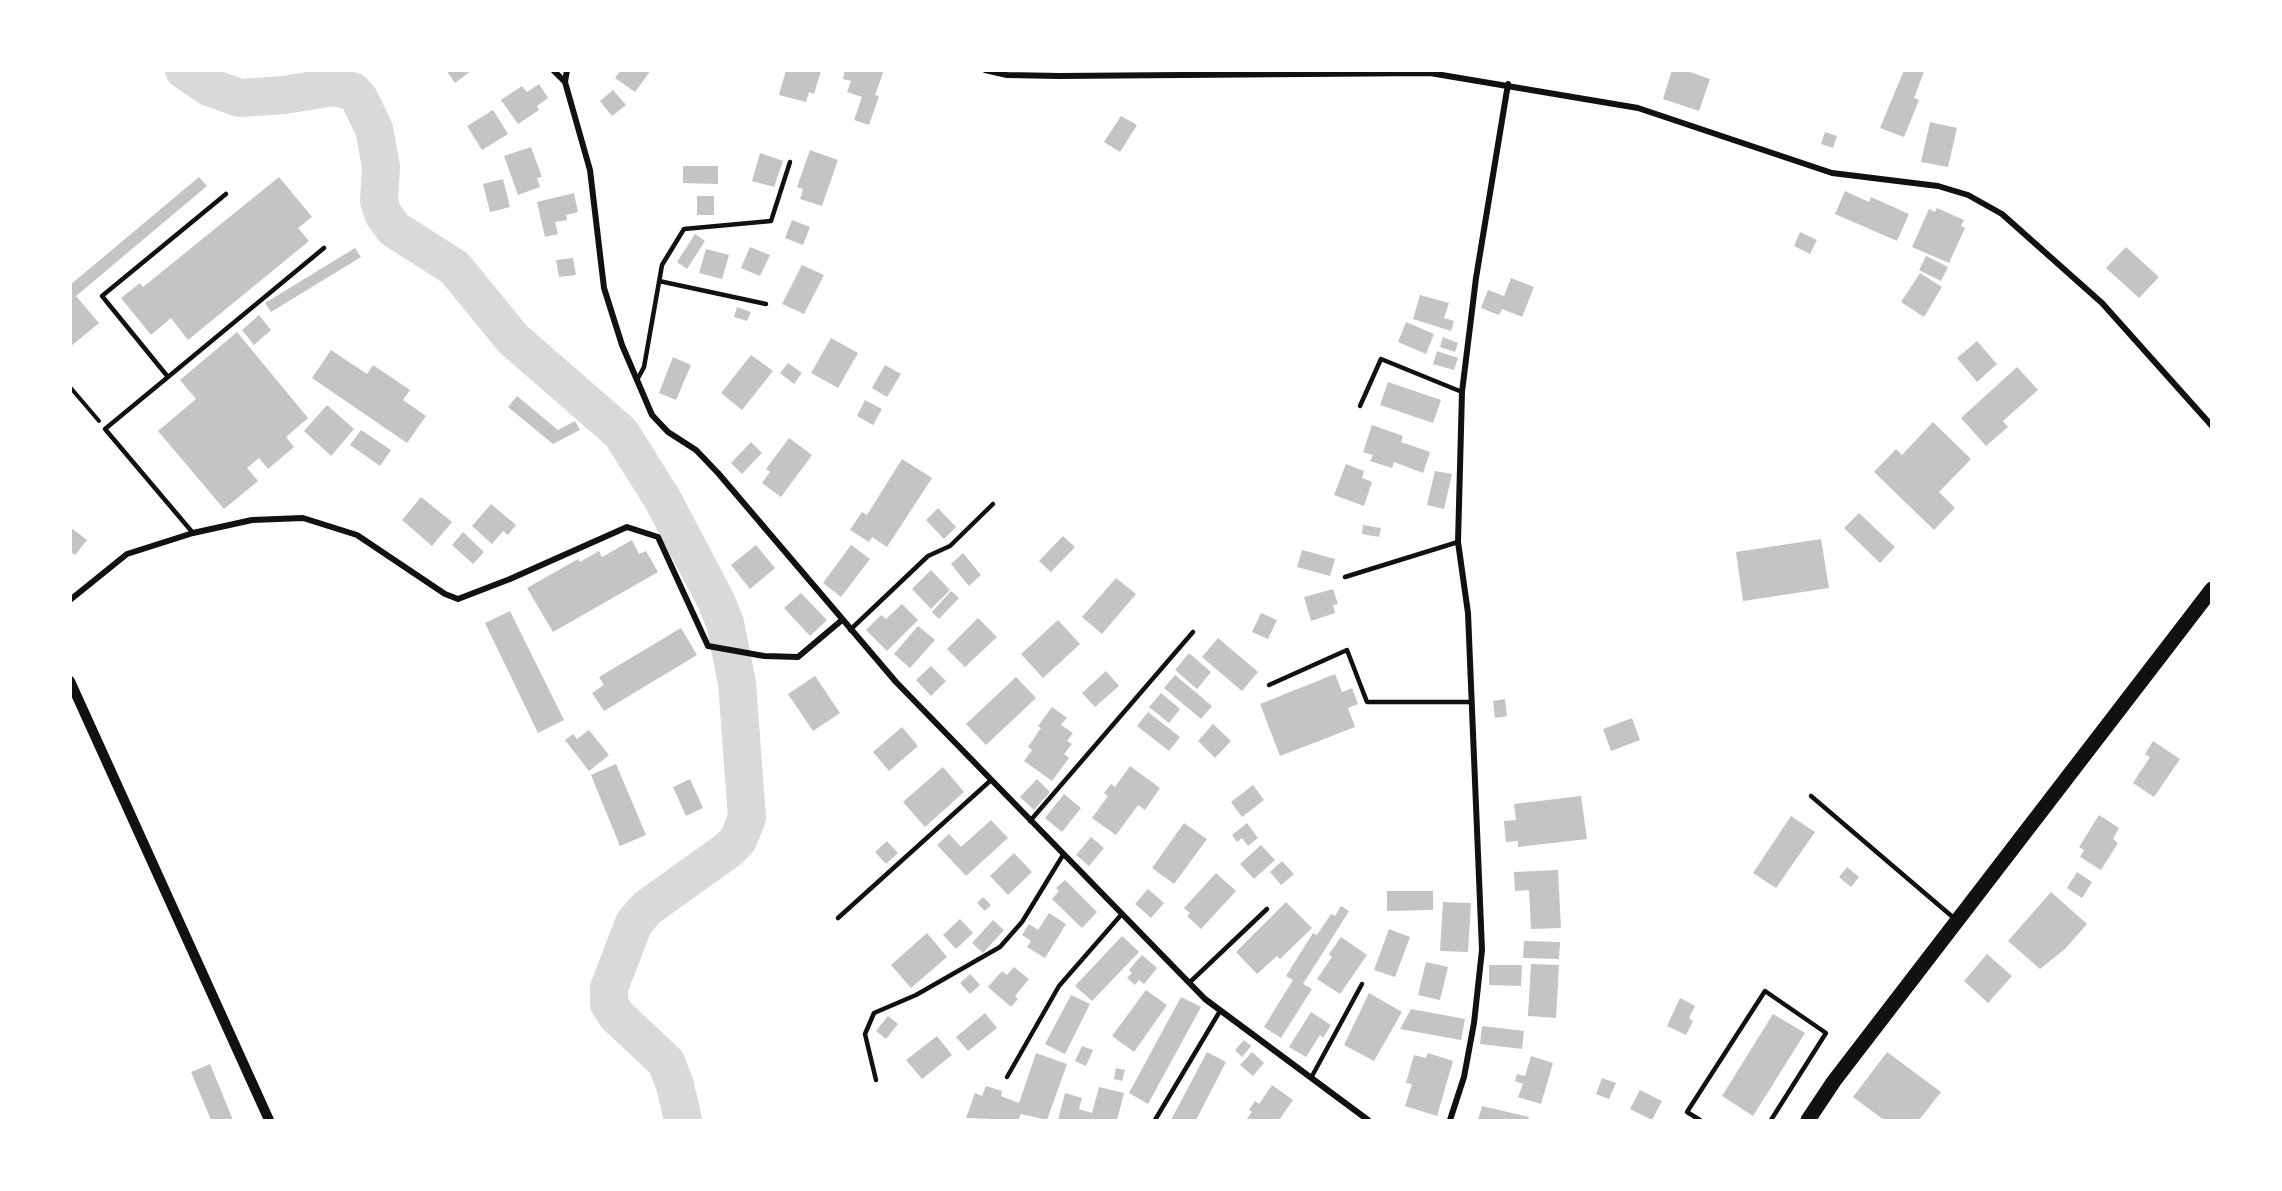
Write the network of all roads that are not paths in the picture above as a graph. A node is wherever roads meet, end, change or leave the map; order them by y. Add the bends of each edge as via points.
1 (553, 70) edge
2 (567, 70) edge
3 (985, 70) edge
4 (565, 82) junction
5 (1508, 84) junction
6 (790, 162) dead end
7 (226, 194) dead end
8 (324, 248) dead end
9 (659, 281) junction
10 (766, 304) dead end
11 (168, 377) junction
12 (637, 380) junction
13 (1462, 392) junction
14 (1360, 406) dead end
15 (2211, 426) edge
16 (993, 504) dead end
17 (193, 533) junction
18 (1458, 542) junction
19 (1345, 577) dead end
20 (2211, 590) edge
21 (70, 600) edge
22 (842, 620) junction
23 (850, 630) junction
24 (1193, 632) dead end
25 (70, 681) edge
26 (1269, 685) dead end
27 (1472, 702) junction
28 (990, 781) junction
29 (1811, 796) dead end
30 (1029, 822) junction
31 (1063, 855) junction
32 (1267, 909) dead end
33 (1121, 915) junction
34 (838, 918) dead end
35 (1957, 921) junction
36 (1189, 983) junction
37 (1362, 984) dead end
38 (1220, 1011) junction
39 (1007, 1077) dead end
40 (1311, 1078) junction
41 (876, 1080) dead end
42 (269, 1120) edge
43 (1155, 1120) edge
44 (1368, 1120) edge
45 (1450, 1120) edge
46 (1700, 1120) edge
47 (1771, 1120) edge
48 (1808, 1120) edge

1 - 4 street
2 - 4 street
3 - 5 street via 1007,75 1059,76 1430,73
4 - 12 street via 590,170 604,288
5 - 13 street
5 - 15 street via 1638,108 1832,173 1938,186 1968,195 2002,214 2102,303
6 - 9 lane via 771,221 684,229 662,266
7 - 11 lane via 102,296
8 - 11 lane
9 - 10 lane
9 - 12 lane via 644,367
11 - 17 lane via 105,429
12 - 22 street via 652,415 718,473
13 - 14 lane via 1381,359
13 - 18 street
16 - 23 lane via 950,546 928,556
17 - 21 street via 127,554
17 - 22 street via 252,520 303,518 357,535 458,599 627,527 658,537 708,646 764,656 798,657
18 - 19 lane
18 - 27 street
20 - 35 main road
22 - 23 street
23 - 28 street
24 - 30 lane
25 - 42 street
26 - 27 lane via 1347,650 1367,702
27 - 45 street via 1482,950 1464,1077
28 - 30 street
28 - 34 lane
29 - 35 lane
30 - 31 street
31 - 33 street
31 - 41 lane via 1022,922 1000,947 916,995 874,1013 865,1034
32 - 36 lane
33 - 36 street
33 - 39 lane via 1059,986
35 - 48 main road
36 - 38 street
37 - 40 lane
38 - 40 street
38 - 43 lane
40 - 44 street
46 - 47 lane via 1687,1112 1765,991 1826,1033

